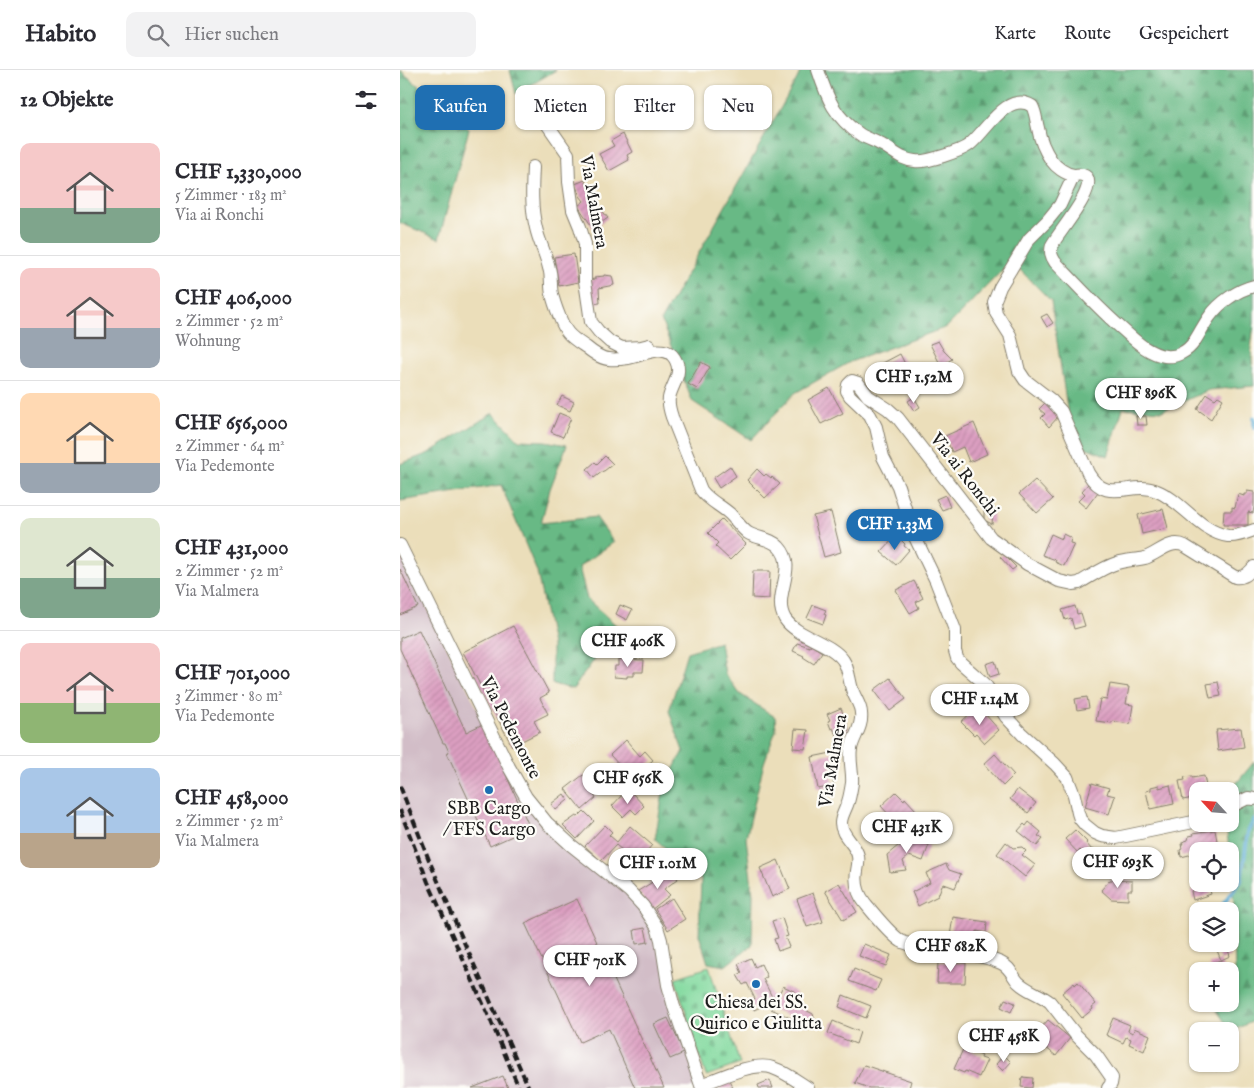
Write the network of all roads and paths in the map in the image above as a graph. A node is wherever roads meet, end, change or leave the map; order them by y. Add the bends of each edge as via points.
1 (818, 70) edge
2 (551, 130) edge
3 (533, 167) dead end
4 (1074, 175) junction
5 (1254, 286) edge
6 (667, 351) junction
7 (1254, 530) edge
8 (400, 545) edge
9 (1254, 567) edge
10 (1254, 798) edge
11 (1239, 802) edge
12 (1189, 823) edge
13 (702, 1087) edge
14 (808, 1088) edge
15 (1108, 1088) edge

1 - 4 street via 832,106 844,122 862,136 907,160 923,161 957,152 973,141 1006,108 1024,103 1034,110 1040,138 1050,159
2 - 6 street, Via Malmera via 568,154 574,210 585,244 585,281 591,322 610,342 622,348 657,343 665,346
3 - 6 street via 531,196 536,228 550,270 552,295 567,333 607,360
4 - 5 street via 1088,178 1088,188 1052,245 1052,258 1101,310 1149,351 1174,356 1186,350 1221,304
4 - 7 street via 1060,205 1029,239 994,302 996,312 1010,335 1022,376 1061,411 1088,473 1099,486 1109,491 1138,488 1163,493 1206,527 1229,536
6 - 15 street, Via Malmera via 675,359 678,372 669,407 701,490 747,532 778,546 787,565 782,602 786,620 836,653 847,668 862,718 851,749 852,783 842,826 858,854 856,879 863,900 904,943 952,950 1006,966 1019,983 1050,1002 1096,1055 1112,1078
8 - 13 street, Via Pedemonte via 526,797 553,829 629,891 657,927 674,1007
9 - 12 street, Via ai Ronchi via 1245,576 1235,577 1185,546 1176,544 1148,557 1113,564 1076,584 1059,581 1027,564 991,538 898,418 868,396 858,383 852,381 848,384 850,396 870,415 876,427 883,457 898,486 913,533 955,630 958,658 985,684 1006,717 1067,777 1080,819 1095,833 1110,838
10 - 11 street
13 - 14 street via 749,1068 765,1066 777,1069

